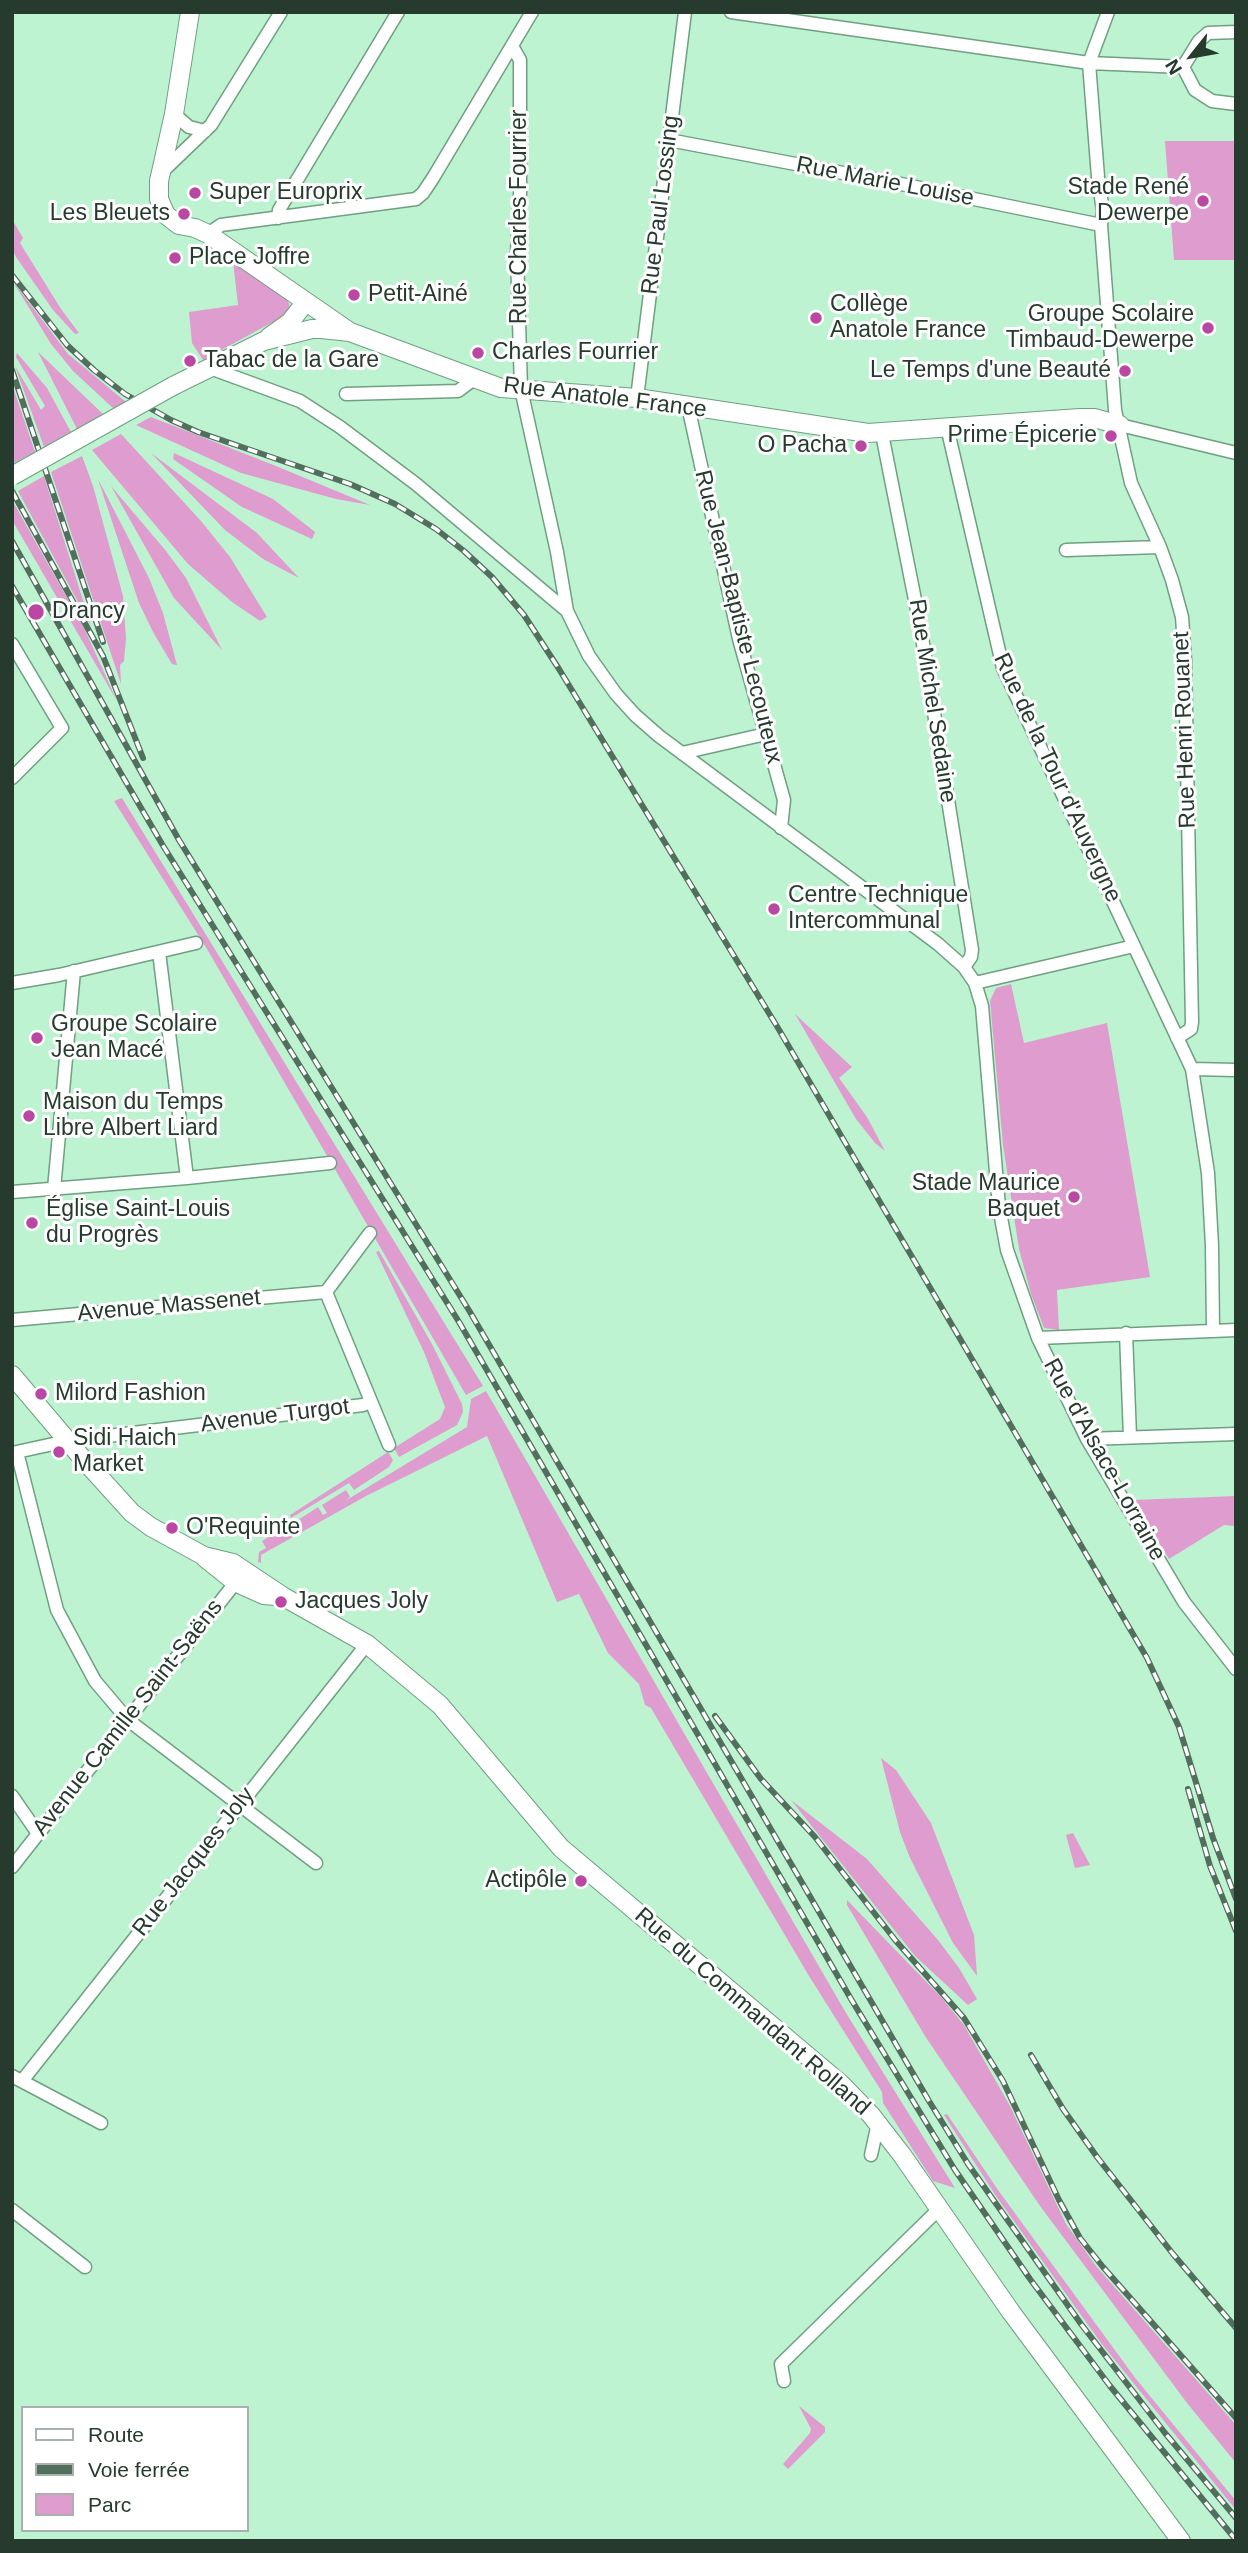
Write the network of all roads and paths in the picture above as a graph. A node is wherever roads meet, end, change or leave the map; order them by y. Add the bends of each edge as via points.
1 (190, 12) edge
2 (281, 12) edge
3 (398, 12) edge
4 (532, 12) edge
5 (685, 12) edge
6 (731, 12) edge
7 (1108, 12) edge
8 (1236, 32) edge
9 (512, 46) junction
10 (1089, 63) junction
11 (1183, 67) junction
12 (1236, 104) edge
13 (174, 114) junction
14 (205, 131) junction
15 (669, 140) junction
16 (162, 172) junction
17 (278, 218) junction
18 (1101, 225) junction
19 (208, 234) junction
20 (301, 302) junction
21 (323, 313) junction
22 (312, 329) junction
23 (350, 332) junction
24 (264, 341) junction
25 (210, 368) junction
26 (474, 379) junction
27 (521, 389) junction
28 (346, 394) dead end
29 (637, 398) junction
30 (688, 406) junction
31 (1120, 425) junction
32 (947, 427) junction
33 (882, 433) junction
34 (1236, 453) edge
35 (12, 476) edge
36 (1160, 547) junction
37 (1066, 550) dead end
38 (567, 611) junction
39 (12, 644) edge
40 (766, 734) junction
41 (681, 753) junction
42 (12, 778) edge
43 (781, 828) junction
44 (196, 943) dead end
45 (1134, 946) junction
46 (159, 952) junction
47 (964, 967) junction
48 (74, 971) junction
49 (12, 983) edge
50 (975, 983) junction
51 (1177, 1038) junction
52 (1192, 1069) junction
53 (1236, 1070) edge
54 (330, 1163) dead end
55 (187, 1178) junction
56 (54, 1189) junction
57 (12, 1192) edge
58 (370, 1233) dead end
59 (326, 1292) junction
60 (12, 1320) edge
61 (1213, 1330) junction
62 (1236, 1330) edge
63 (1126, 1333) junction
64 (1038, 1338) junction
65 (12, 1376) edge
66 (371, 1402) junction
67 (1236, 1434) edge
68 (1130, 1437) junction
69 (1087, 1439) junction
70 (66, 1441) junction
71 (390, 1445) dead end
72 (15, 1452) edge
73 (240, 1576) junction
74 (367, 1644) junction
75 (1236, 1670) edge
76 (128, 1720) junction
77 (12, 1796) edge
78 (239, 1806) junction
79 (37, 1832) junction
80 (316, 1863) dead end
81 (12, 1867) edge
82 (17, 2078) edge
83 (101, 2123) dead end
84 (878, 2123) junction
85 (871, 2155) dead end
86 (940, 2208) junction
87 (12, 2210) edge
88 (85, 2267) dead end
89 (784, 2381) dead end
90 (1181, 2541) edge

1 - 13 street
2 - 14 street
3 - 17 street
4 - 9 street
5 - 15 street, Rue Paul Lossing
6 - 10 street
7 - 10 street
8 - 11 street via 1208,33
9 - 17 street via 416,199
9 - 27 street, Rue Charles Fourrier via 520,60 517,253
10 - 11 street
10 - 18 street, Rue Henri Rouanet
11 - 12 street via 1195,90 1212,101
13 - 14 street via 189,127
13 - 16 street
14 - 16 street
15 - 18 street, Rue Marie Louise
15 - 29 street, Rue Paul Lossing
16 - 19 street via 159,199 168,219
17 - 19 street via 221,225
18 - 31 street, Rue Henri Rouanet via 1115,410
19 - 20 street
20 - 21 street
20 - 22 street
20 - 24 street via 290,322
21 - 22 street
21 - 23 street
22 - 23 street, Rue Anatole France
22 - 24 street, Rue Anatole France
23 - 26 street, Rue Anatole France
24 - 25 street, Rue Anatole France
25 - 35 street, Rue Anatole France, bridge
25 - 38 street via 300,401 340,427 416,484
26 - 27 street, Rue Anatole France
26 - 28 street via 458,391
27 - 29 street, Rue Anatole France
27 - 38 street, Rue Charles Fourrier
29 - 30 street, Rue Anatole France
30 - 33 street, Rue Anatole France
30 - 40 street, Rue Jean-Baptiste Lecouteux via 739,639
31 - 32 street, Rue Anatole France via 1080,418
31 - 34 street, Rue Anatole France
31 - 36 street, Rue Henri Rouanet via 1131,483
32 - 33 street, Rue Anatole France
32 - 45 street, Rue de la Tour d'Auvergne via 1003,668
33 - 47 street, Rue Michel Sedaine via 920,625 972,950
36 - 37 street
36 - 51 street, Rue Henri Rouanet via 1182,617 1185,660 1192,1022 1191,1029
38 - 41 street via 589,656 616,694
39 - 42 street via 62,728
40 - 41 street
40 - 43 street, Rue Jean-Baptiste Lecouteux via 784,800
41 - 43 street
43 - 47 street
44 - 46 street
45 - 50 street
45 - 51 street, Rue de la Tour d'Auvergne
46 - 48 street
46 - 55 street
47 - 50 street
48 - 49 street
48 - 56 street
50 - 64 street, Rue d'Alsace-Lorraine via 982,1006 999,1207 1007,1250
51 - 52 street, Rue de la Tour d'Auvergne
52 - 53 street
52 - 61 street, Rue de la Tour d'Auvergne via 1208,1173
54 - 55 street
55 - 56 street
56 - 57 street
58 - 59 street
59 - 60 street, Avenue Massenet
59 - 66 street
61 - 62 street
61 - 63 street
63 - 64 street
63 - 68 street
64 - 69 street, Rue d'Alsace-Lorraine
65 - 70 street, Rue du Commandant Rolland
66 - 70 street, Avenue Turgot
66 - 71 street
67 - 68 street
68 - 69 street
69 - 75 street, Rue d'Alsace-Lorraine via 1184,1602
70 - 72 street, Avenue Turgot
70 - 73 street, Rue du Commandant Rolland via 151,1528
72 - 76 street via 57,1610 95,1681
73 - 74 street, Rue du Commandant Rolland
73 - 76 street, Avenue Camille Saint-Saëns
74 - 78 street, Rue Jacques Joly
74 - 84 street, Rue du Commandant Rolland via 440,1705 561,1848 842,2085
76 - 78 street
76 - 79 street, Avenue Camille Saint-Saëns
77 - 79 street
78 - 80 street
78 - 82 street, Rue Jacques Joly
79 - 81 street, Avenue Camille Saint-Saëns
82 - 83 street
84 - 85 street
84 - 86 street, Rue du Commandant Rolland
86 - 89 street via 781,2364
86 - 90 street, Rue du Commandant Rolland
87 - 88 street

